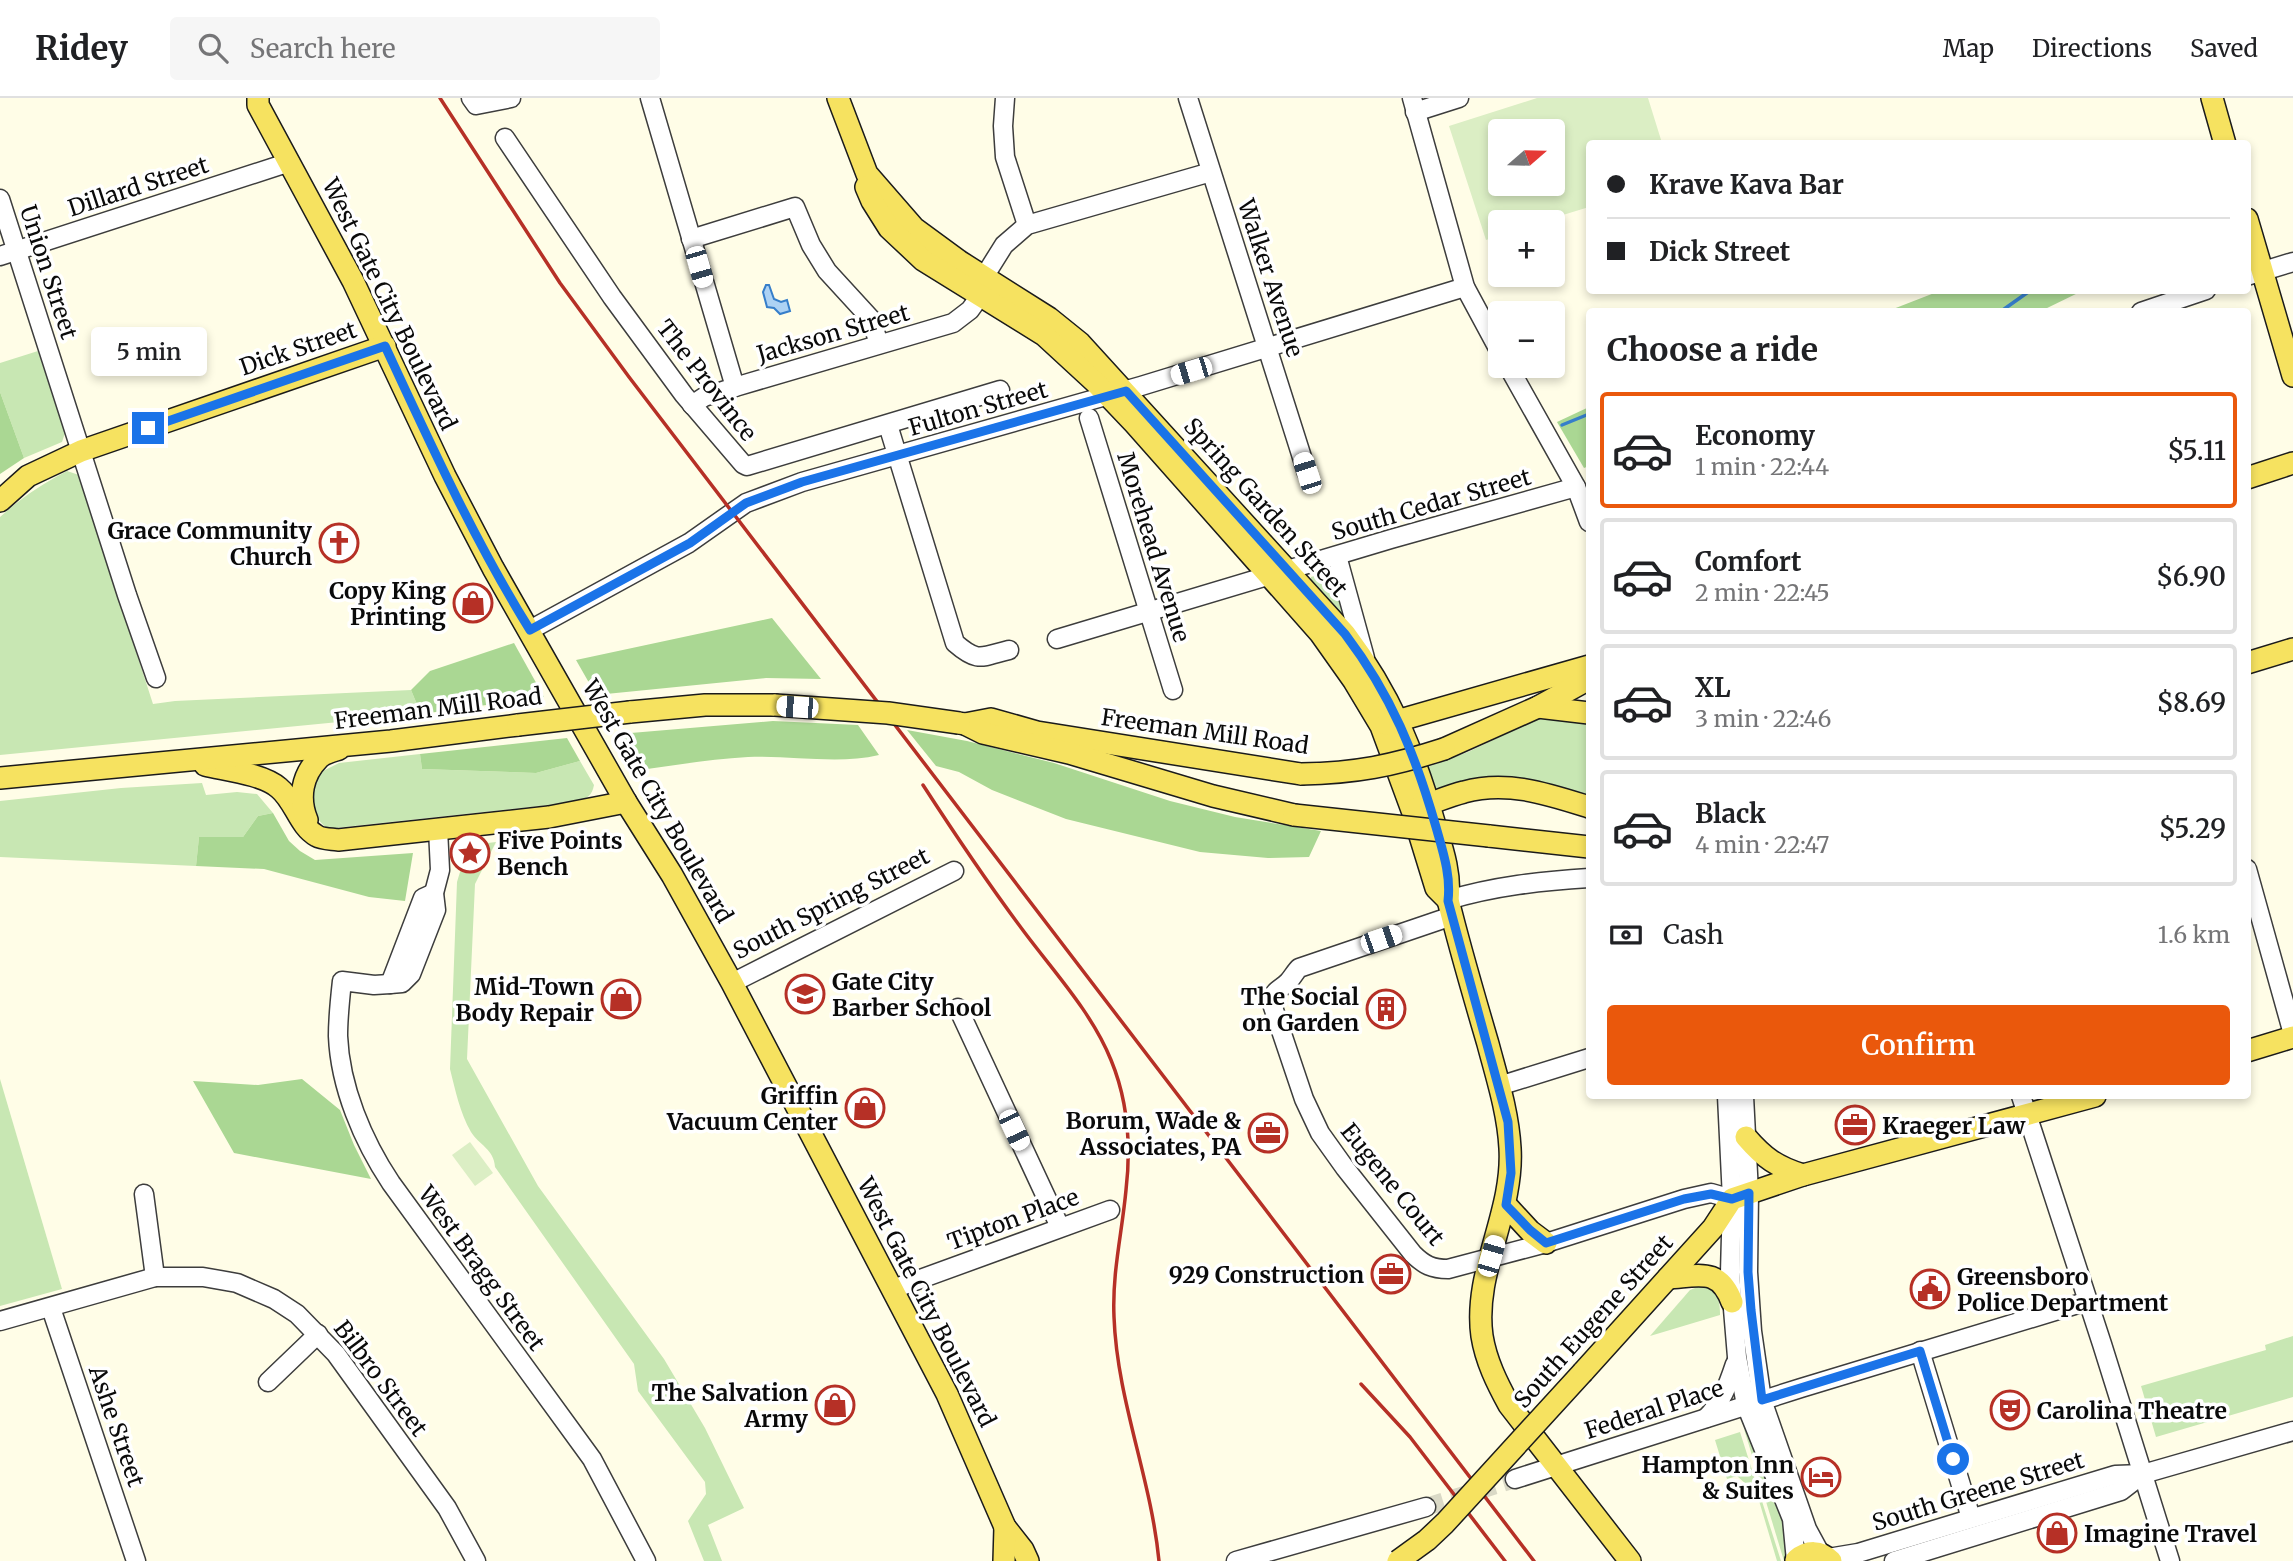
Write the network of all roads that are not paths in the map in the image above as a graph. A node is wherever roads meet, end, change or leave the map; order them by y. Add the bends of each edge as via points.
1 (511, 98) edge
2 (650, 98) edge
3 (838, 98) edge
4 (1005, 98) edge
5 (1188, 98) edge
6 (1459, 98) edge
7 (2211, 98) edge
8 (254, 100) edge
9 (473, 102) edge
10 (1414, 105) edge
11 (505, 138) dead end
12 (2224, 140) edge
13 (290, 162) junction
14 (1211, 173) junction
15 (0, 199) edge
16 (1027, 225) junction
17 (691, 239) junction
18 (2251, 246) edge
19 (8, 254) edge
20 (2293, 262) edge
21 (2255, 274) edge
22 (982, 286) junction
23 (1465, 287) junction
24 (2194, 294) edge
25 (2153, 308) edge
26 (1488, 330) edge
27 (879, 344) junction
28 (385, 346) junction
29 (1268, 348) junction
30 (2293, 376) edge
31 (1515, 378) edge
32 (734, 387) junction
33 (1000, 390) dead end
34 (1117, 393) junction
35 (692, 405) junction
36 (1088, 418) dead end
37 (888, 425) junction
38 (80, 451) junction
39 (898, 456) junction
40 (2293, 463) edge
41 (1307, 473) dead end
42 (2251, 477) edge
43 (1576, 487) junction
44 (0, 500) edge
45 (1586, 514) edge
46 (1337, 556) junction
47 (1278, 574) junction
48 (1148, 611) junction
49 (530, 630) junction
50 (1057, 639) dead end
51 (2293, 649) edge
52 (1009, 650) dead end
53 (1365, 661) junction
54 (2251, 662) edge
55 (1586, 667) edge
56 (156, 678) dead end
57 (1586, 681) edge
58 (1172, 690) dead end
59 (1538, 708) junction
60 (1586, 713) edge
61 (1390, 723) junction
62 (962, 724) junction
63 (349, 745) junction
64 (190, 761) junction
65 (0, 778) edge
66 (626, 802) junction
67 (1586, 806) edge
68 (1420, 807) junction
69 (438, 829) junction
70 (317, 837) junction
71 (1586, 847) edge
72 (954, 870) dead end
73 (1586, 878) edge
74 (2251, 884) edge
75 (1450, 908) junction
76 (732, 983) junction
77 (958, 1007) dead end
78 (2293, 1036) edge
79 (2251, 1051) edge
80 (1586, 1059) edge
81 (1499, 1086) junction
82 (1727, 1099) edge
83 (1744, 1099) edge
84 (2071, 1099) edge
85 (2024, 1105) edge
86 (1746, 1137) junction
87 (1803, 1175) junction
88 (144, 1194) dead end
89 (1741, 1196) junction
90 (1506, 1205) junction
91 (1110, 1210) dead end
92 (1060, 1227) junction
93 (1546, 1243) junction
94 (1491, 1256) junction
95 (155, 1277) junction
96 (1668, 1278) junction
97 (894, 1289) junction
98 (2088, 1301) junction
99 (1732, 1302) junction
100 (51, 1308) junction
101 (0, 1321) edge
102 (318, 1334) junction
103 (1920, 1351) junction
104 (1737, 1357) junction
105 (268, 1382) dead end
106 (1754, 1403) junction
107 (1706, 1419) junction
108 (2293, 1431) edge
109 (1556, 1466) junction
110 (2143, 1474) junction
111 (1515, 1479) tunnel mouth
112 (1426, 1507) tunnel mouth
113 (1971, 1518) junction
114 (1005, 1527) junction
115 (1827, 1557) edge
116 (136, 1561) edge
117 (476, 1561) edge
118 (646, 1561) edge
119 (1004, 1561) edge
120 (1028, 1561) edge
121 (1236, 1561) edge
122 (1398, 1561) edge
123 (1630, 1561) edge
124 (1796, 1561) edge
125 (1894, 1561) edge
126 (2170, 1561) edge

1 - 9 street
2 - 17 street
3 - 22 main road, Spring Garden Street via 867,174 866,187 889,228 923,260
4 - 16 street via 1005,157
5 - 14 street, Walker Avenue
6 - 10 street
7 - 12 main road
8 - 13 main road, West Gate City Boulevard
10 - 23 street
11 - 35 street, The Province via 612,297
13 - 19 street, Dillard Street
13 - 28 main road, West Gate City Boulevard
14 - 16 street
14 - 29 street, Walker Avenue
15 - 19 street, Union Street
16 - 22 street via 1004,245
17 - 27 street via 795,207 811,246 827,271 871,319
17 - 32 street
18 - 21 main road
19 - 38 street, Union Street
20 - 21 street
21 - 30 main road
22 - 27 street, Jackson Street via 970,310 953,323
22 - 34 main road, Spring Garden Street
23 - 26 street
23 - 29 street, Fulton Street
24 - 25 street
27 - 32 street, Jackson Street
28 - 38 main road, Dick Street
28 - 49 main road, West Gate City Boulevard via 445,476
29 - 34 street, Fulton Street
29 - 41 street, Walker Avenue
31 - 43 street
32 - 35 street, Jackson Street
33 - 37 street, The Province
34 - 39 street, Fulton Street
34 - 47 main road, Spring Garden Street via 1232,533
35 - 37 street, The Province via 747,466
36 - 48 street, Morehead Avenue
37 - 39 street
38 - 44 main road, Dick Street via 29,476
38 - 56 street, Union Street
39 - 49 street, Fulton Street via 802,482 746,503 690,543
39 - 52 street via 956,643 970,656
40 - 42 main road
43 - 45 street
43 - 46 street, South Cedar Street
46 - 47 street, South Cedar Street
46 - 53 street
47 - 48 street, South Cedar Street
47 - 53 main road, Spring Garden Street via 1345,634
47 - 61 main road, Spring Garden Street
48 - 50 street, South Cedar Street
48 - 58 street, Morehead Avenue
49 - 66 main road, West Gate City Boulevard
51 - 54 main road
53 - 61 main road, Spring Garden Street
55 - 61 main road
57 - 59 main road, Freeman Mill Road
59 - 60 main road
59 - 62 main road, Freeman Mill Road, bridge via 1404,762 1367,770 1301,774 1037,732 991,719
61 - 68 main road, Spring Garden Street
62 - 63 main road, Freeman Mill Road, bridge via 888,713 705,705
62 - 71 main road, Freeman Mill Road, bridge via 1294,815
63 - 64 main road, Freeman Mill Road
63 - 70 main road via 321,756 307,774 301,794
64 - 65 main road, Freeman Mill Road
64 - 70 main road via 279,787
66 - 69 main road via 549,817
66 - 76 main road, West Gate City Boulevard
67 - 68 main road via 1539,791 1499,787 1465,791
68 - 75 main road, Spring Garden Street via 1436,888
69 - 70 main road via 338,840
69 - 118 street, West Bragg Street via 440,870 433,893 422,898 411,974 402,983 342,981 338,1036 353,1107 377,1163 592,1459
72 - 76 street, South Spring Street
73 - 75 street via 1483,890
74 - 78 street
75 - 81 main road, Spring Garden Street
75 - 94 street, Eugene Court via 1299,968 1278,988 1272,1004 1313,1121 1413,1254 1435,1269
76 - 97 main road, West Gate City Boulevard
77 - 92 street
78 - 79 main road
80 - 81 street
81 - 90 main road, Spring Garden Street via 1510,1147
82 - 89 street
83 - 86 street
84 - 85 main road
85 - 87 main road
85 - 98 street
86 - 87 main road via 1781,1168
86 - 89 street
87 - 89 main road
88 - 95 street
89 - 93 street, Eugene Court via 1701,1195
89 - 96 main road, South Eugene Street
89 - 99 street via 1730,1273
89 - 106 street
90 - 93 main road
90 - 94 main road, Spring Garden Street
91 - 92 street, Tipton Place
92 - 97 street, Tipton Place
93 - 94 street, Eugene Court
94 - 109 main road, Spring Garden Street via 1482,1297 1482,1335 1494,1378
95 - 100 street, Bilbro Street
95 - 102 street, Bilbro Street via 203,1277 237,1283 274,1298
96 - 99 main road via 1713,1277 1722,1282
96 - 122 main road, South Eugene Street, bridge via 1445,1523
97 - 114 main road, West Gate City Boulevard via 951,1402
98 - 103 street, Federal Place
98 - 110 street
99 - 104 street
100 - 101 street, Bilbro Street
100 - 116 street, Ashe Street
102 - 105 street
102 - 117 street, Bilbro Street via 447,1508
103 - 106 street, Federal Place
103 - 113 street
104 - 106 street
104 - 107 street via 1718,1406
106 - 107 street, Federal Place
106 - 115 street via 1807,1529
106 - 124 street via 1789,1508
107 - 109 street, Federal Place
108 - 110 street, South Greene Street
109 - 111 street, Federal Place
109 - 123 main road, Spring Garden Street
110 - 113 street, South Greene Street via 2115,1475
110 - 125 street, South Greene Street via 2121,1491
110 - 126 street
112 - 121 street
113 - 115 street, South Greene Street via 1858,1553
114 - 119 main road, West Gate City Boulevard
114 - 120 main road, West Gate City Boulevard
115 - 124 main road via 1808,1553

